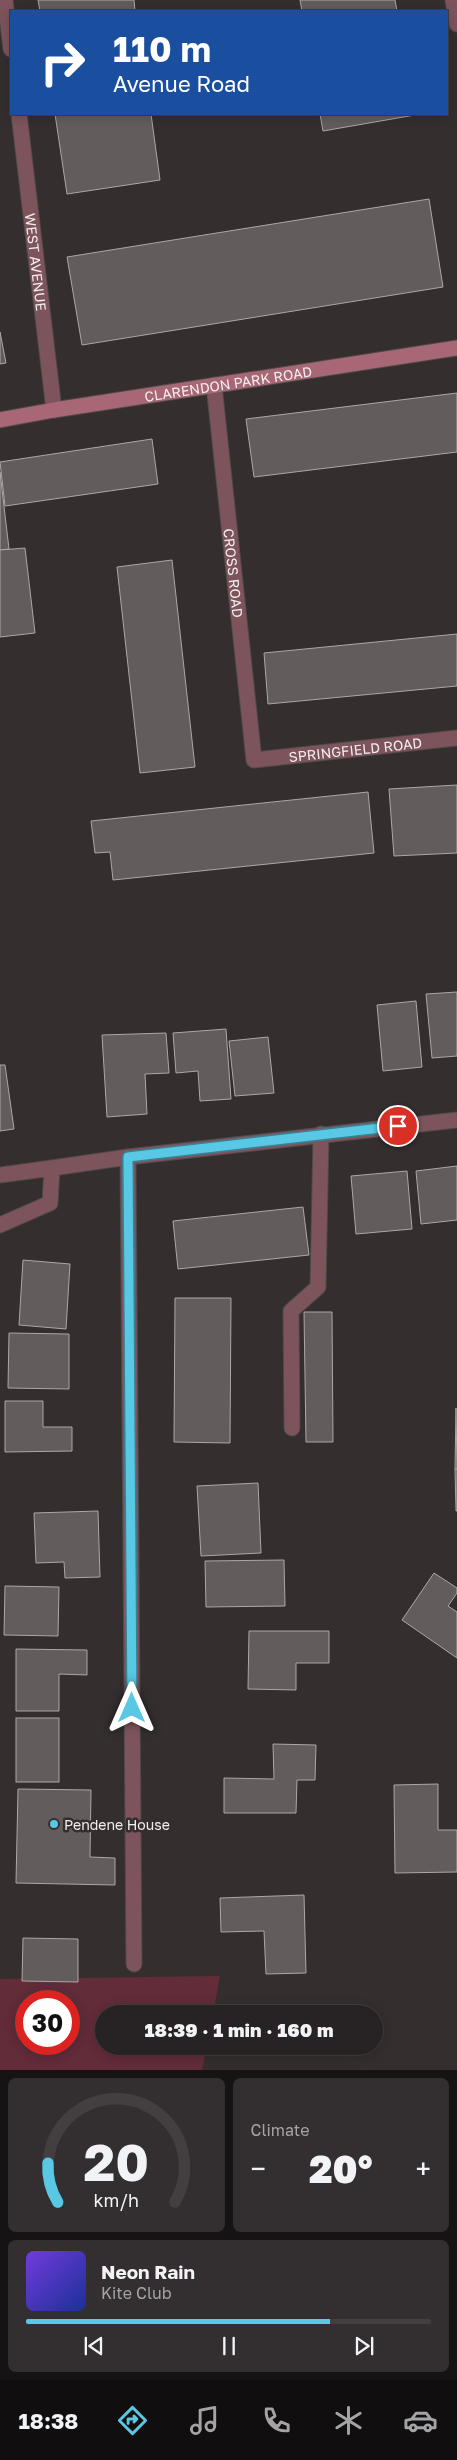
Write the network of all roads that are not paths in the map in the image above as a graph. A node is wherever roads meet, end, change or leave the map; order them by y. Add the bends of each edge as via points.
1 (6, 0) edge
2 (453, 0) edge
3 (4, 20) edge
4 (457, 24) edge
5 (10, 45) edge
6 (19, 115) edge
7 (457, 348) edge
8 (214, 385) junction
9 (54, 410) junction
10 (0, 420) edge
11 (457, 738) edge
12 (254, 760) joint
13 (457, 1120) edge
14 (321, 1134) junction
15 (128, 1157) junction
16 (52, 1168) junction
17 (0, 1175) edge
18 (0, 1225) edge
19 (292, 1428) dead end
20 (134, 1964) dead end

1 - 3 street
2 - 4 street
3 - 5 street
6 - 9 street, WEST AVENUE
7 - 8 street, CLARENDON PARK ROAD
8 - 9 street, CLARENDON PARK ROAD
8 - 12 street, CROSS ROAD
9 - 10 street, CLARENDON PARK ROAD
11 - 12 street, SPRINGFIELD ROAD
13 - 14 street
14 - 15 street
14 - 19 street via 318,1287 291,1310
15 - 16 street
15 - 20 street
16 - 17 street
16 - 18 street via 50,1203

